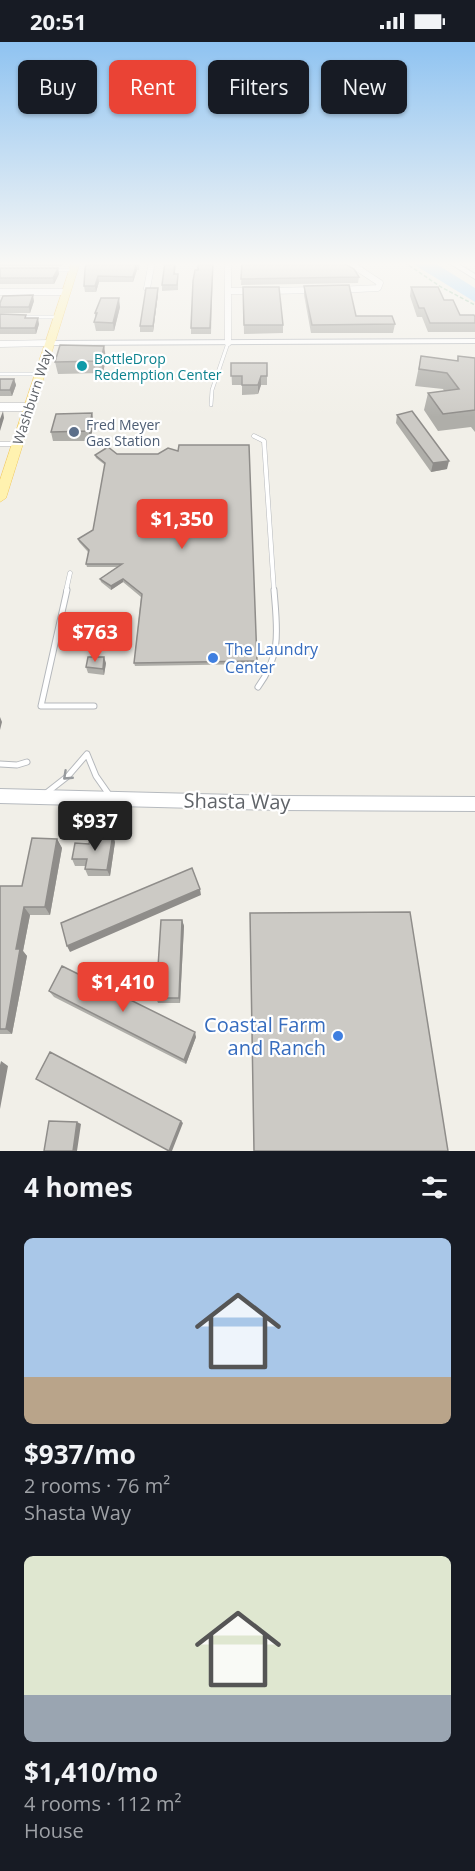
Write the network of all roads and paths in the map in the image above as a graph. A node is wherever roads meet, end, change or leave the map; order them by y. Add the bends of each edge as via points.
1 (229, 314) edge
2 (58, 316) joint
3 (12, 317) edge
4 (475, 341) edge
5 (49, 343) junction
6 (228, 343) junction
7 (0, 344) edge
8 (0, 374) edge
9 (39, 374) junction
10 (211, 405) dead end
11 (0, 407) edge
12 (28, 407) junction
13 (254, 436) dead end
14 (0, 444) edge
15 (17, 444) junction
16 (1, 490) edge
17 (70, 573) dead end
18 (258, 687) dead end
19 (94, 706) dead end
20 (27, 762) dead end
21 (0, 765) edge
22 (44, 795) junction
23 (0, 796) edge
24 (111, 798) junction
25 (475, 804) edge

1 - 6 street
2 - 3 lane
2 - 5 main road, Washburn Way
4 - 6 street
5 - 6 street
5 - 7 street
5 - 9 main road, Washburn Way
6 - 10 lane via 212,390
8 - 9 lane
9 - 12 main road, Washburn Way
11 - 12 street
12 - 15 main road, Washburn Way
13 - 18 lane via 264,441 277,635 271,669
14 - 15 lane
15 - 16 main road, Washburn Way
17 - 19 lane via 41,706
20 - 21 lane
22 - 23 street, Shasta Way
22 - 24 street, Shasta Way
24 -> 22 lane via 87,754
24 - 25 street, Shasta Way

